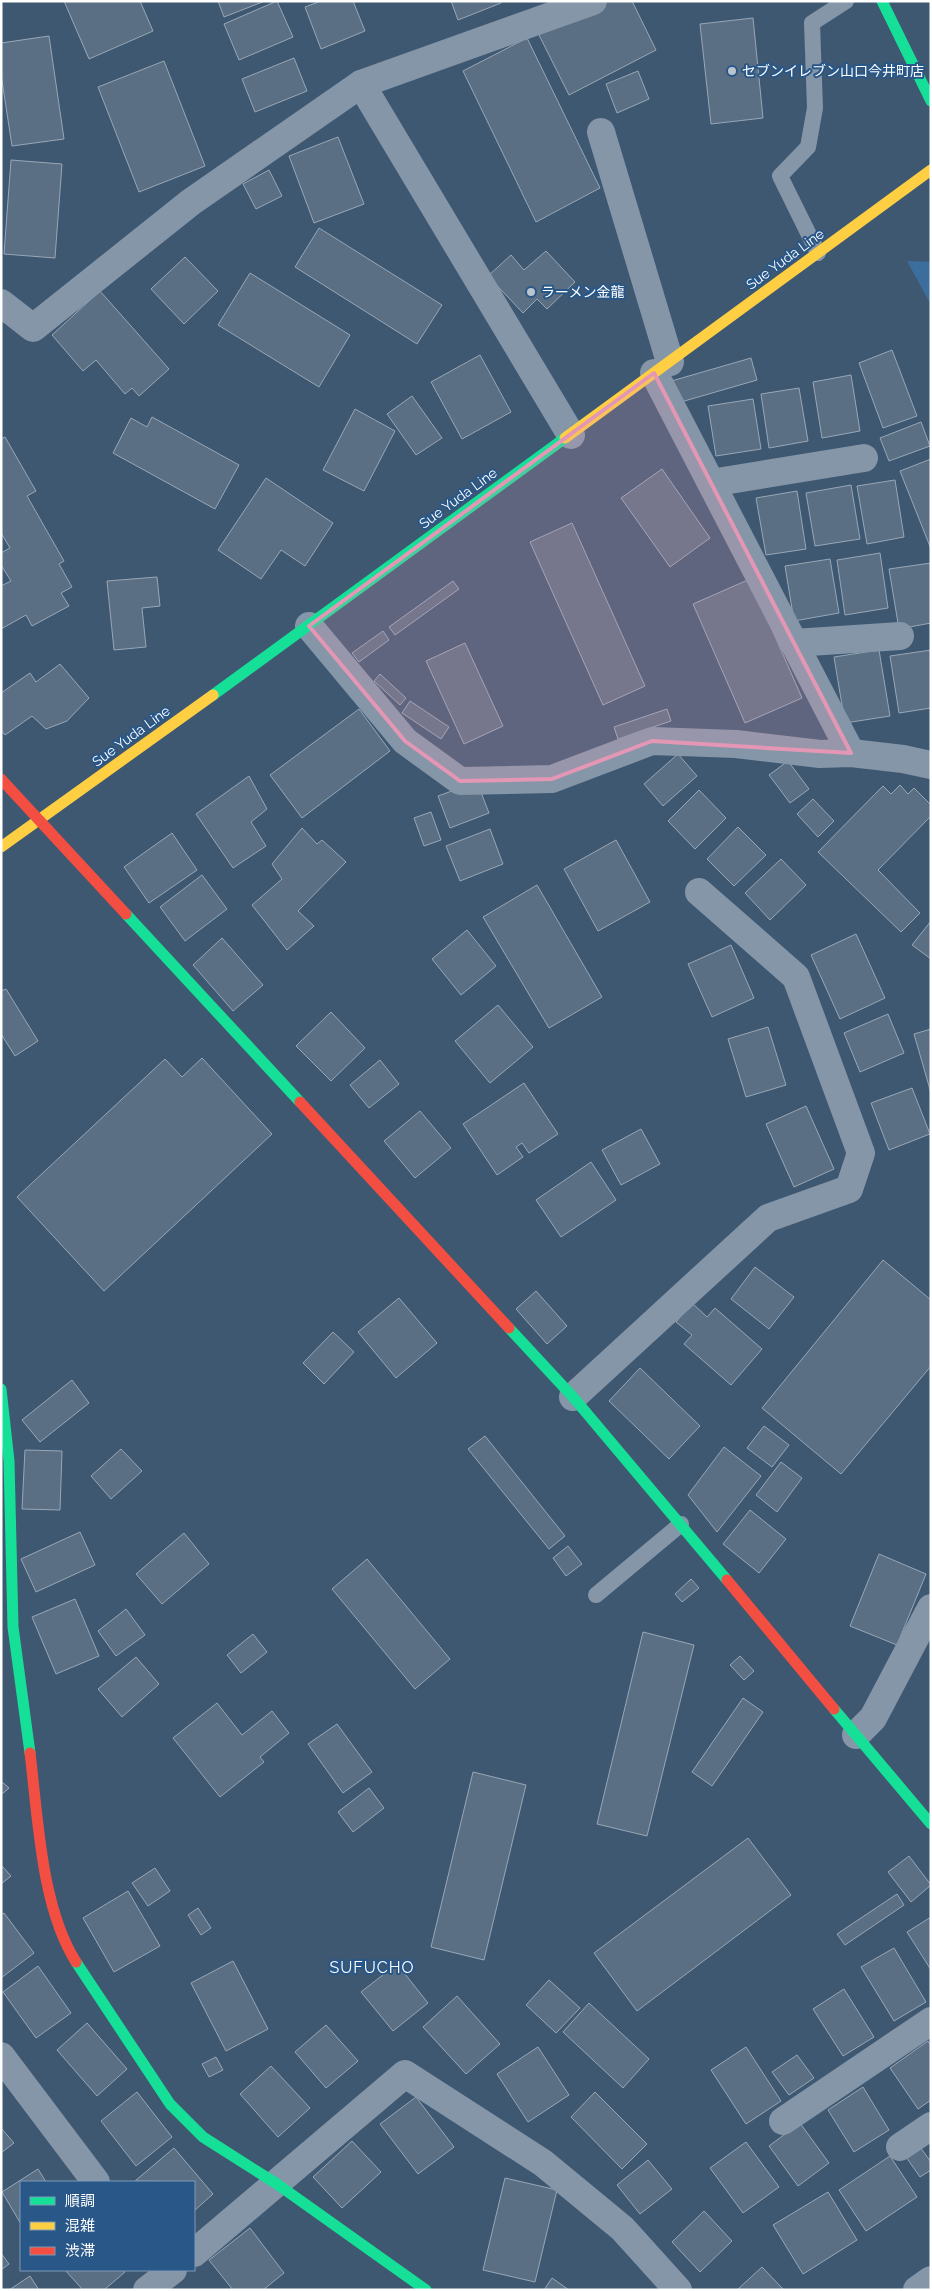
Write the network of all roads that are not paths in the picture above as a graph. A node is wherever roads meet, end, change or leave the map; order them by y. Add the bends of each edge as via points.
1 (593, 1) edge
2 (846, 1) edge
3 (882, 1) edge
4 (361, 84) junction
5 (931, 101) edge
6 (601, 132) dead end
7 (931, 170) edge
8 (818, 253) junction
9 (1, 303) edge
10 (662, 367) junction
11 (571, 435) junction
12 (864, 458) dead end
13 (711, 483) junction
14 (309, 626) junction
15 (900, 636) dead end
16 (794, 643) junction
17 (851, 753) junction
18 (931, 765) edge
19 (1, 779) edge
20 (40, 820) junction
21 (1, 846) edge
22 (699, 892) dead end
23 (1, 1390) edge
24 (573, 1397) junction
25 (681, 1524) junction
26 (596, 1595) dead end
27 (931, 1608) edge
28 (7, 1627) edge
29 (856, 1735) junction
30 (931, 1824) edge
31 (931, 2021) edge
32 (1, 2056) edge
33 (783, 2121) dead end
34 (931, 2126) edge
35 (900, 2147) dead end
36 (95, 2181) edge
37 (276, 2184) junction
38 (195, 2252) edge
39 (931, 2280) edge
40 (426, 2290) edge
41 (678, 2290) edge
42 (917, 2290) edge

1 - 4 street
2 - 8 lane via 812,23 815,108 808,147 780,176
3 - 5 street
4 - 9 street via 192,202 34,328
4 - 11 street
6 - 10 street
7 - 8 street, Sue Yuda Line
8 - 10 street, Sue Yuda Line
10 - 11 street, Sue Yuda Line
10 - 13 street
11 - 14 street, Sue Yuda Line
12 - 13 street
13 - 16 street
14 - 17 street via 406,741 460,781 552,779 652,741 736,744 820,754
14 - 20 street, Sue Yuda Line
15 - 16 street
16 - 17 street
17 - 18 street
19 - 20 street
20 - 21 street, Sue Yuda Line
20 - 24 street
22 - 24 street via 796,977 861,1153 849,1189 768,1218
23 - 28 street via 10,1461
24 - 25 street
25 - 26 lane
25 - 29 street
27 - 29 street via 874,1718
28 - 37 street via 49,1896 68,1950 170,2104 203,2137
29 - 30 street
31 - 33 street
32 - 36 street
34 - 35 street
37 - 38 street
37 - 40 street
37 - 41 street via 404,2074 543,2163 623,2229
39 - 42 street

